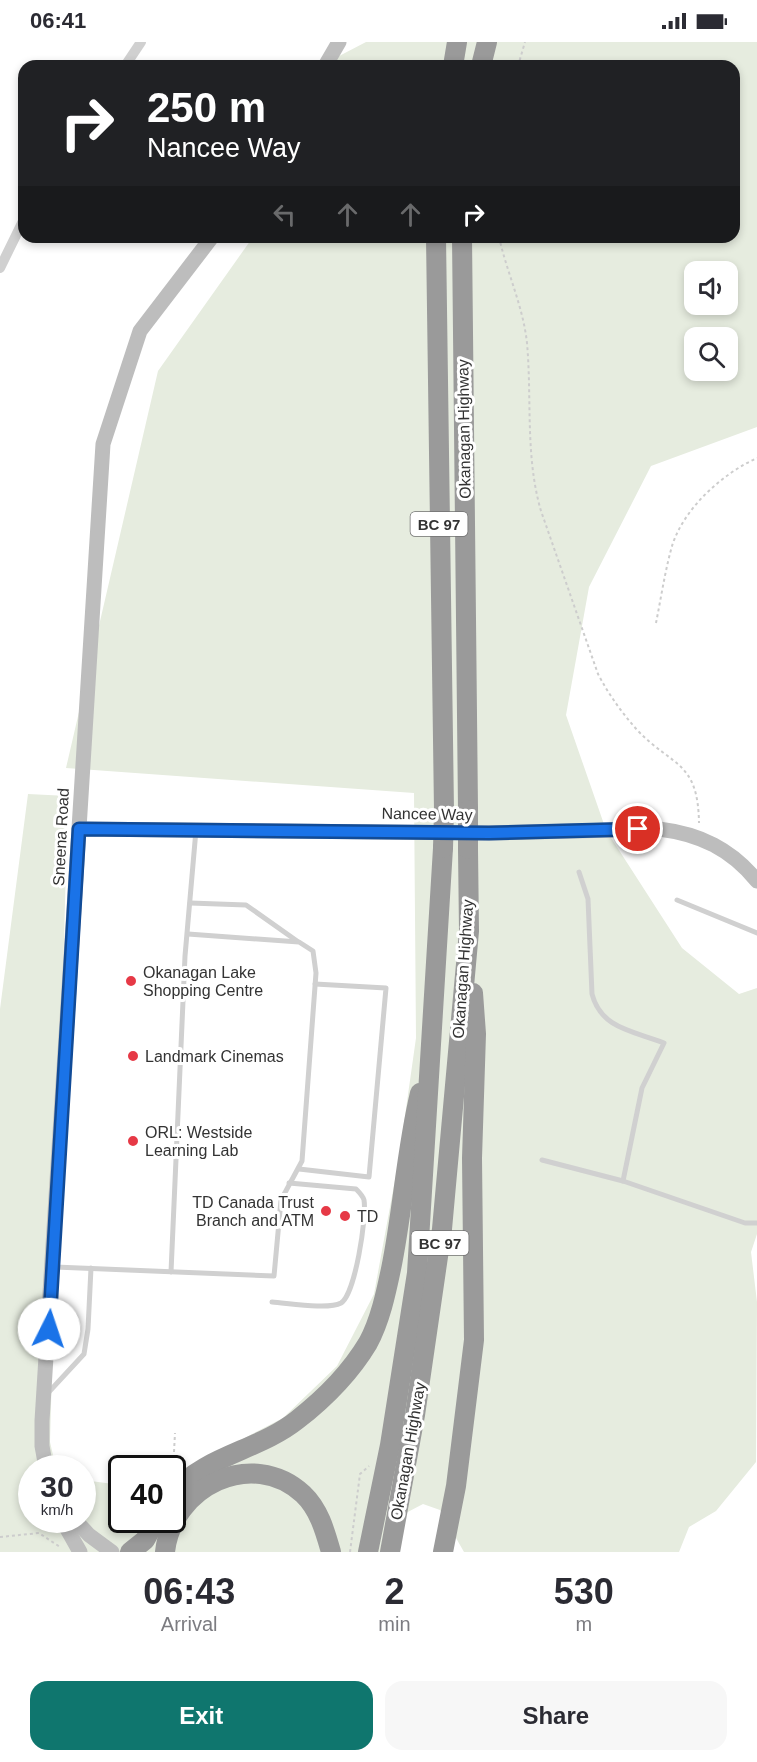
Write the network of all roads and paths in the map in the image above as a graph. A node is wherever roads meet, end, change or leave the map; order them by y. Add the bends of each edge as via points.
1 (141, 42) edge
2 (339, 42) edge
3 (457, 42) edge
4 (487, 42) edge
5 (525, 42) edge
6 (129, 60) edge
7 (328, 60) edge
8 (454, 60) edge
9 (483, 60) edge
10 (520, 60) edge
11 (18, 231) edge
12 (207, 243) edge
13 (436, 243) edge
14 (462, 243) edge
15 (501, 243) edge
16 (0, 268) edge
17 (757, 458) edge
18 (656, 623) dead end
19 (79, 829) junction
20 (196, 829) junction
21 (700, 837) junction
22 (579, 873) dead end
23 (757, 881) edge
24 (677, 900) dead end
25 (190, 903) junction
26 (469, 931) junction
27 (757, 933) edge
28 (188, 934) junction
29 (299, 942) junction
30 (315, 984) junction
31 (431, 1050) junction
32 (542, 1160) dead end
33 (299, 1169) junction
34 (623, 1181) junction
35 (289, 1183) junction
36 (757, 1223) edge
37 (53, 1267) junction
38 (90, 1268) junction
39 (171, 1272) junction
40 (272, 1302) dead end
41 (44, 1397) junction
42 (176, 1433) dead end
43 (174, 1452) dead end
44 (44, 1455) edge
45 (186, 1482) edge
46 (66, 1533) edge
47 (87, 1533) edge
48 (149, 1533) edge
49 (0, 1537) edge
50 (73, 1552) edge
51 (111, 1552) edge
52 (130, 1552) edge
53 (165, 1552) edge
54 (331, 1552) edge
55 (368, 1552) edge
56 (390, 1552) edge
57 (443, 1552) edge

1 - 6 street
2 - 7 street
3 - 8 highway
4 - 9 highway
5 - 10 path
11 - 16 street
12 - 19 street, Sneena Road via 140,331 103,444
13 - 31 highway, Okanagan Highway / BC 97, bridge via 444,848
14 - 26 highway, Okanagan Highway / BC 97, bridge
15 - 21 path via 527,342 532,475 541,511 598,674 611,699 638,731 672,757 694,785
17 - 18 path via 711,488 688,517 673,544
19 - 20 street, Nancee Way
19 - 37 street, Sneena Road
20 - 21 street, Nancee Way via 489,833 659,829
20 - 25 lane
21 - 23 street, Nancee Way via 722,847
22 - 34 lane via 588,899 595,1005 608,1022 664,1043 642,1088
24 - 27 lane
25 - 28 lane
25 - 29 lane via 246,905
26 - 56 highway, Okanagan Highway / BC 97 via 442,1229
26 - 57 highway via 476,1034 472,1158 474,1340 461,1452
28 - 29 lane
28 - 39 lane
29 - 30 lane via 313,951
30 - 33 lane
30 - 33 lane via 386,988 369,1177
31 - 45 highway via 414,1118 386,1295 369,1341 352,1367 295,1422 200,1469
31 - 55 highway, Okanagan Highway / BC 97 via 417,1273 390,1445
32 - 34 lane
33 - 35 lane
34 - 36 lane via 745,1223
35 - 39 lane via 280,1200 274,1276
35 - 40 lane via 356,1189 364,1200 362,1238 349,1294 342,1302
37 - 38 lane
37 - 41 street, Sneena Road
38 - 39 lane
38 - 41 lane via 84,1354
41 - 44 street, Sneena Road
42 - 43 path
46 - 50 street
47 - 51 street
48 - 52 highway
49 - 50 path via 39,1533
53 - 54 highway via 169,1531 184,1503 211,1483 242,1474 277,1478 304,1496 316,1512

